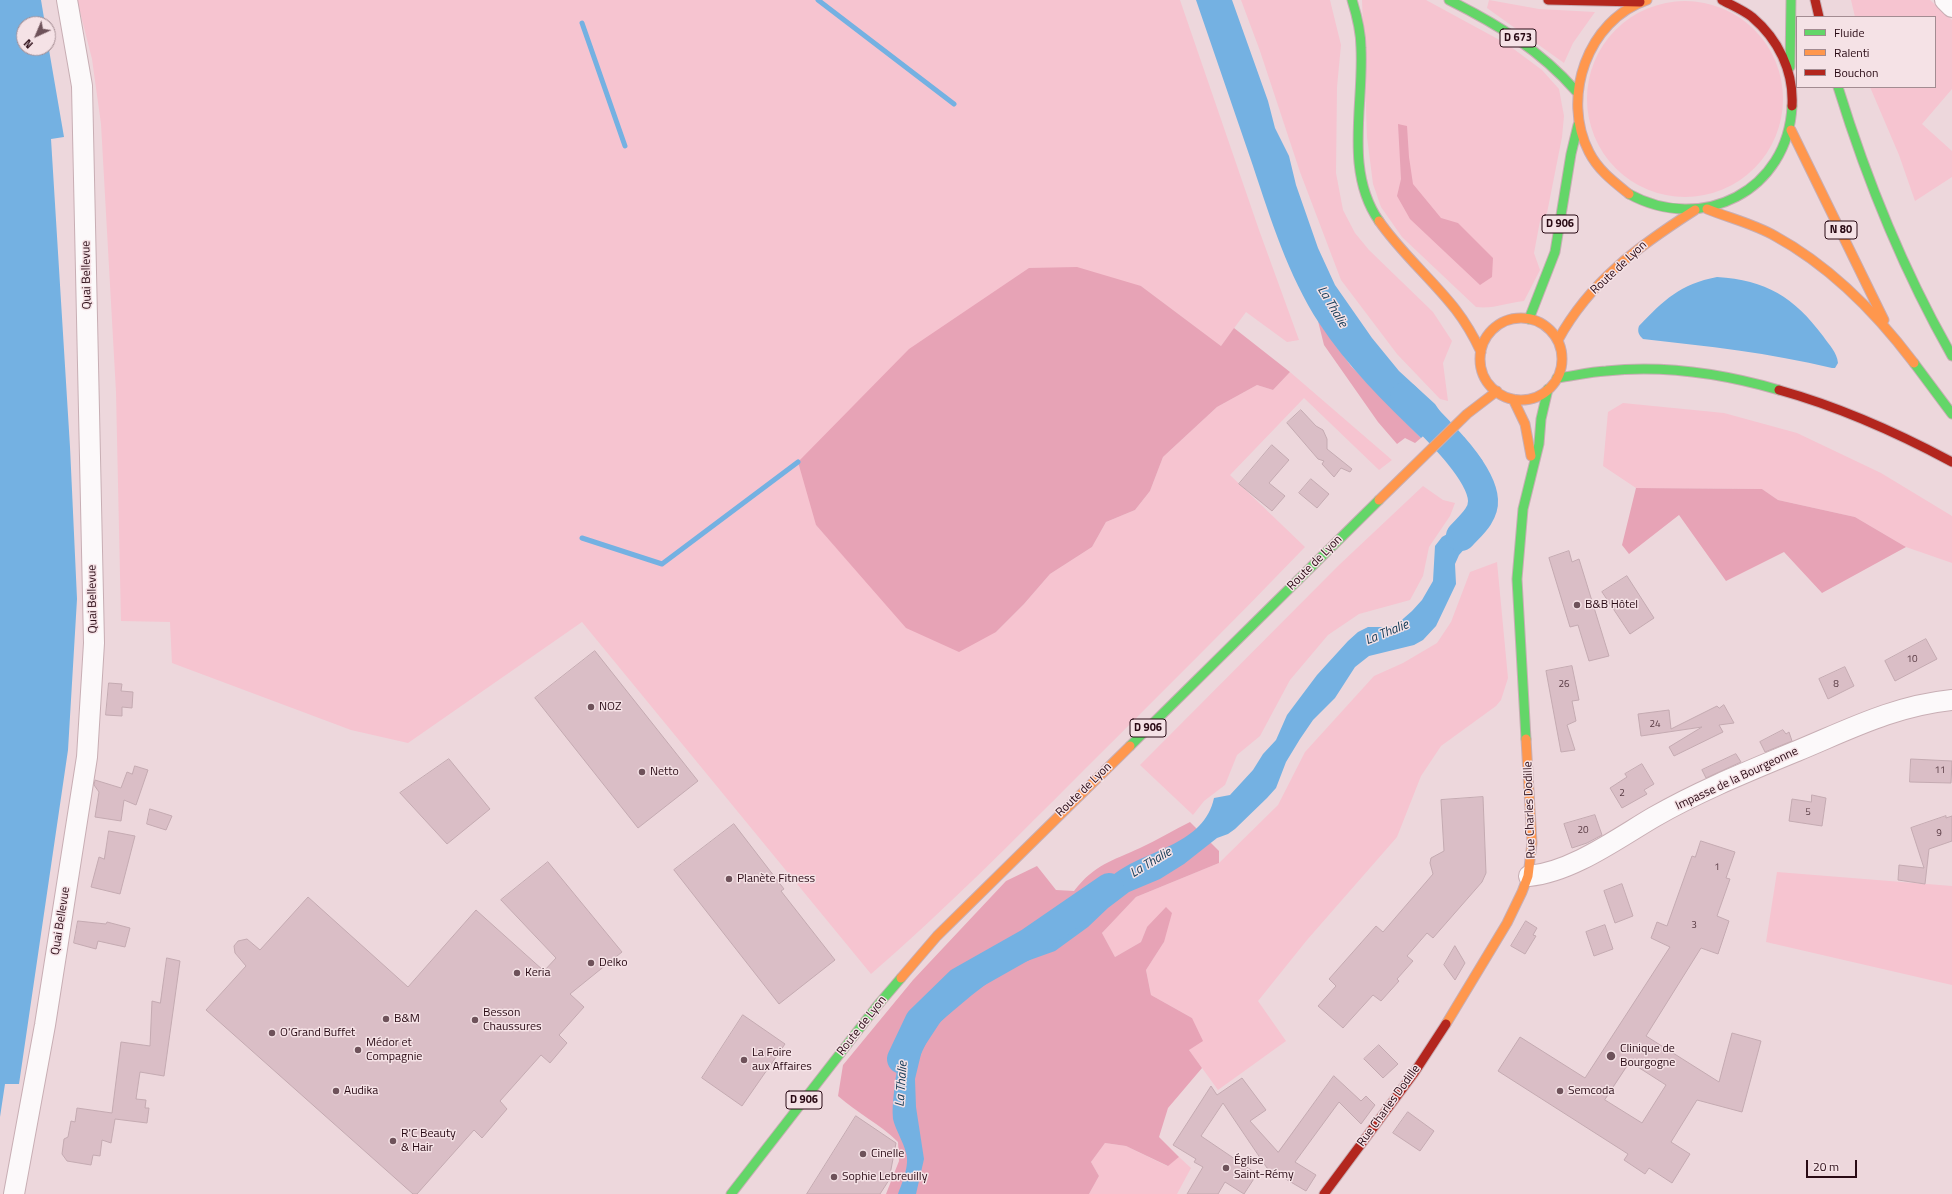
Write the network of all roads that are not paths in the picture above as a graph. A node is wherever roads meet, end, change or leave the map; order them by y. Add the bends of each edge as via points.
1 (67, 0) edge
2 (1352, 0) edge
3 (1449, 0) edge
4 (1548, 0) edge
5 (1722, 0) edge
6 (1792, 0) edge
7 (1815, 0) edge
8 (1945, 0) edge
9 (1644, 1) edge
10 (1952, 7) edge
11 (1819, 16) edge
12 (1790, 72) junction
13 (1838, 88) edge
14 (1576, 91) junction
15 (1578, 125) junction
16 (1791, 130) junction
17 (1707, 209) junction
18 (1695, 210) junction
19 (1528, 318) junction
20 (1889, 330) junction
21 (1558, 340) junction
22 (1481, 352) junction
23 (1952, 356) edge
24 (1557, 378) junction
25 (1483, 387) junction
26 (1548, 389) junction
27 (1497, 391) junction
28 (1513, 399) junction
29 (1952, 414) edge
30 (1464, 416) junction
31 (1952, 462) edge
32 (1533, 463) junction
33 (1952, 700) edge
34 (1529, 876) junction
35 (14, 1194) edge
36 (731, 1194) edge
37 (1324, 1194) edge

1 - 35 street, Quai Bellevue via 82,86 94,643 86,764 45,1025
2 - 22 main road via 1362,37 1358,128 1362,182 1367,197 1387,232 1463,318 1476,338
3 - 14 main road, D 673 via 1500,26 1528,44 1548,60
4 - 9 main road
5 - 12 main road via 1753,16 1769,32 1782,51
6 - 12 main road
7 - 11 main road
8 - 10 street
9 - 14 main road via 1622,13 1604,28 1581,68
12 - 16 main road via 1794,91
13 - 23 main road via 1860,155 1892,236
14 - 15 main road
15 - 18 main road via 1597,166 1630,196 1650,205 1672,210
15 - 19 main road, D 906 via 1558,242 1551,268
16 - 17 main road via 1782,152 1768,172 1751,189 1730,202
16 - 20 main road, N 80 via 1864,272
17 - 18 main road
17 - 20 main road, N 80 via 1774,236 1799,250 1840,282
18 - 21 main road, Route de Lyon via 1633,251 1576,308
19 - 21 main road via 1550,330
19 - 22 main road via 1518,318 1498,325 1487,337
20 - 29 main road, N 80
21 - 24 main road via 1562,366
22 - 25 main road
24 - 26 main road
24 - 31 main road via 1594,371 1646,370 1739,380 1832,406 1875,422
25 - 27 main road
25 - 30 main road, Route de Lyon / D 906
26 - 28 main road via 1532,398
26 - 32 main road, Rue Charles Dodille via 1539,444
27 - 28 main road
27 - 30 main road, Route de Lyon / D 906
28 - 32 main road, Rue Charles Dodille via 1525,424 1527,444
30 - 36 main road, Route de Lyon / D 906 via 938,936 877,1006
32 - 34 main road, Rue Charles Dodille via 1520,532 1517,579 1532,843
33 - 34 street, Impasse de la Bourgeonne via 1905,708 1868,720 1707,790 1655,817 1606,848 1557,869
34 - 37 main road, Rue Charles Dodille via 1503,928 1427,1053

